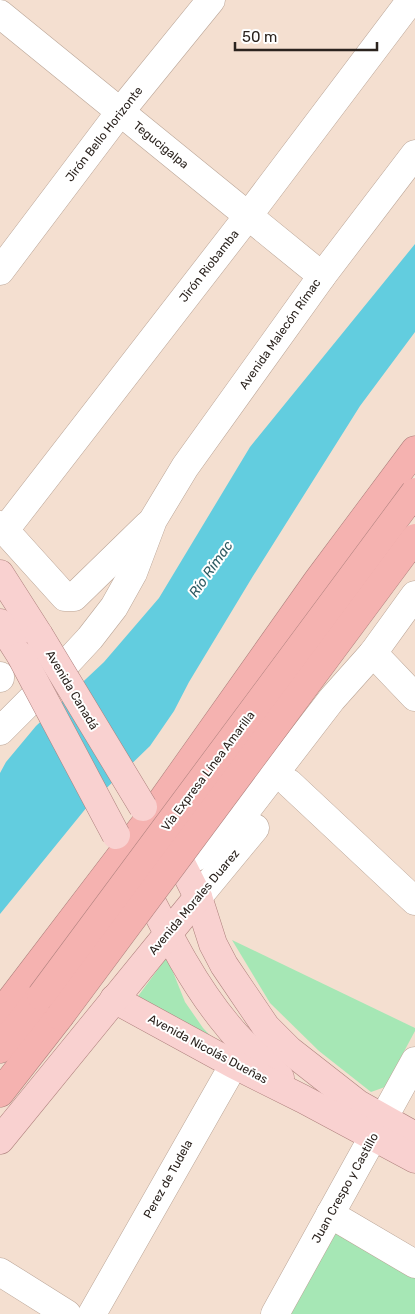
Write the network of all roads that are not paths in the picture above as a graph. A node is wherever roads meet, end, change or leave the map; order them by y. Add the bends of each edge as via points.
1 (211, 0) edge
2 (411, 0) edge
3 (0, 14) edge
4 (120, 112) junction
5 (415, 154) edge
6 (248, 216) junction
7 (0, 271) edge
8 (322, 276) junction
9 (415, 450) edge
10 (415, 492) edge
11 (153, 520) junction
12 (2, 528) edge
13 (415, 538) edge
14 (0, 574) edge
15 (415, 595) edge
16 (0, 623) edge
17 (373, 654) junction
18 (415, 697) edge
19 (0, 731) edge
20 (289, 783) junction
21 (147, 811) junction
22 (120, 843) junction
23 (181, 863) junction
24 (415, 901) edge
25 (183, 916) junction
26 (114, 999) junction
27 (0, 1014) edge
28 (0, 1049) edge
29 (239, 1055) junction
30 (415, 1061) edge
31 (0, 1093) edge
32 (379, 1129) junction
33 (415, 1136) edge
34 (0, 1140) edge
35 (415, 1159) edge
36 (330, 1214) junction
37 (415, 1264) edge
38 (0, 1272) edge
39 (68, 1314) edge
40 (92, 1314) edge
41 (274, 1314) edge

1 - 4 street, Jirón Bello Horizonte
2 - 6 street, Jirón Riobamba
3 - 4 street, Tegucigalpa
4 - 6 street, Tegucigalpa
4 - 7 street, Jirón Bello Horizonte
5 - 8 street, Avenida Malecón Rímac
6 - 8 street, Tegucigalpa
6 - 12 street, Jirón Riobamba
8 - 11 street, Avenida Malecón Rímac via 185,467
9 - 21 highway
10 - 28 highway, Vía Expresa Línea Amarilla, bridge
11 - 12 street, Avenida Malecón Rímac via 74,597 65,597
11 - 19 street, Avenida Malecón Rímac via 133,573 114,607 90,638
13 - 31 highway, bridge
14 - 21 main road, Avenida Canadá, bridge
15 - 17 street, Avenida Morales Duarez
16 - 22 main road, bridge via 21,656
17 - 18 street
17 - 20 street, Avenida Morales Duarez via 343,708
17 - 23 street, Avenida Morales Duarez via 332,699 225,838 213,849
20 - 24 street
20 - 25 street, Avenida Morales Duarez
21 - 22 highway
21 - 23 main road, Avenida Nicolás Dueñas
22 - 25 main road, Avenida Nicolás Dueñas
22 - 27 highway
23 - 25 main road, Avenida Nicolás Dueñas
25 - 26 main road, Avenida Morales Duarez
25 - 29 main road, Avenida Nicolás Dueñas via 200,987 227,1025
25 - 32 main road, Avenida Nicolás Dueñas via 205,922 220,958 266,1027 289,1050 358,1104
26 - 29 main road, Avenida Nicolás Dueñas
26 - 34 main road, Avenida Morales Duarez
29 - 32 main road, Avenida Nicolás Dueñas via 303,1099
29 - 40 street, Perez de Tudela
30 - 32 street, Juan Crespo y Castillo
32 - 33 main road, Avenida Nicolás Dueñas
32 - 35 main road, Avenida Nicolás Dueñas
32 - 36 street, Juan Crespo y Castillo
36 - 37 street
36 - 41 street, Juan Crespo y Castillo
38 - 39 street

